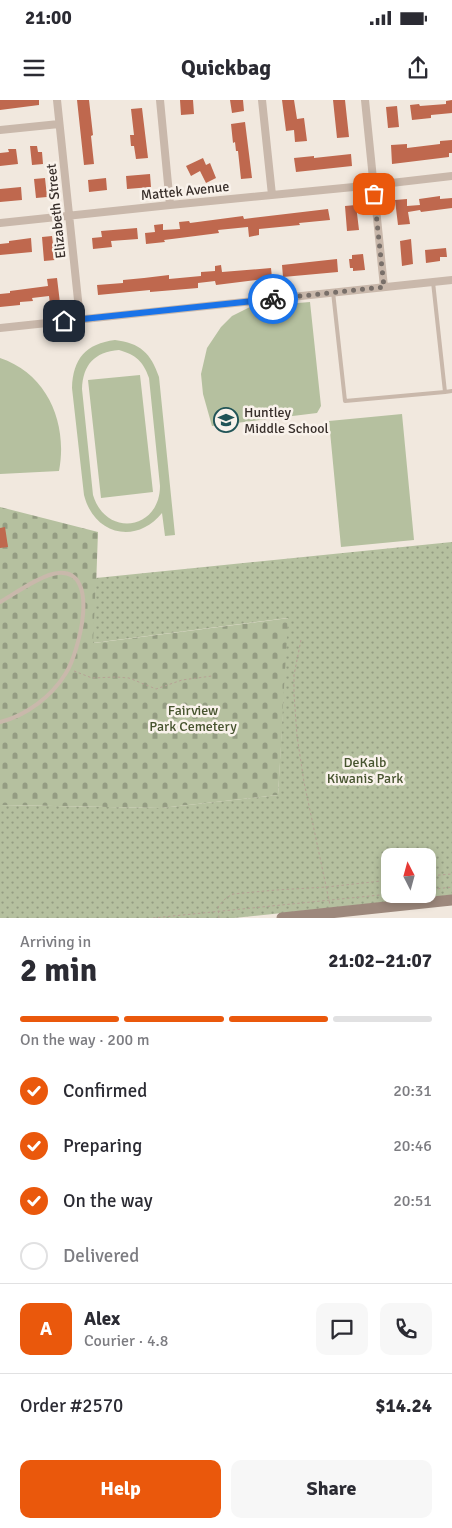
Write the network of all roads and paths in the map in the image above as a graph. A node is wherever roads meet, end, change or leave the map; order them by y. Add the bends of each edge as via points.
1 (57, 100) edge
2 (160, 100) edge
3 (262, 100) edge
4 (365, 100) edge
5 (59, 124) junction
6 (0, 130) edge
7 (452, 176) edge
8 (374, 185) junction
9 (272, 195) junction
10 (170, 205) junction
11 (69, 216) junction
12 (0, 223) edge
13 (452, 280) edge
14 (433, 282) junction
15 (384, 287) junction
16 (333, 292) junction
17 (80, 319) junction
18 (0, 328) edge
19 (445, 392) junction
20 (452, 392) edge
21 (0, 602) edge
22 (301, 640) dead end
23 (69, 669) junction
24 (212, 676) dead end
25 (0, 722) edge
26 (452, 874) edge
27 (436, 875) edge
28 (381, 881) edge
29 (327, 887) junction
30 (452, 887) edge
31 (436, 889) edge
32 (381, 895) edge
33 (330, 900) junction
34 (452, 900) edge
35 (219, 911) junction
36 (332, 913) junction
37 (297, 917) edge
38 (153, 918) edge
39 (219, 918) edge
40 (282, 918) edge

1 - 5 street, Elizabeth Street
2 - 10 street
3 - 9 street
4 - 8 street
5 - 6 street
5 - 11 street, Elizabeth Street
7 - 8 street, Mattek Avenue
8 - 9 street, Mattek Avenue
8 - 15 street
9 - 10 street, Mattek Avenue
10 - 11 street, Mattek Avenue
11 - 12 street, Mattek Avenue
11 - 17 street, Elizabeth Street
13 - 14 street
14 - 15 street
14 - 19 lane
15 - 16 street
16 - 17 street
16 - 19 lane via 345,401
17 - 18 street
19 - 20 lane
21 - 23 lane via 55,573 65,573 76,580 83,602 82,624 78,647
22 - 29 path via 294,675 298,736 304,782
23 - 24 path via 92,678 129,678 156,689 182,680
23 - 25 lane via 39,702 23,714
26 - 27 path
28 - 29 path
29 - 33 path
29 - 35 path via 233,894 221,902
30 - 31 path
32 - 33 path
33 - 35 path
33 - 36 path
34 - 36 street
35 - 38 path
35 - 39 path
36 - 37 street
37 - 40 street

